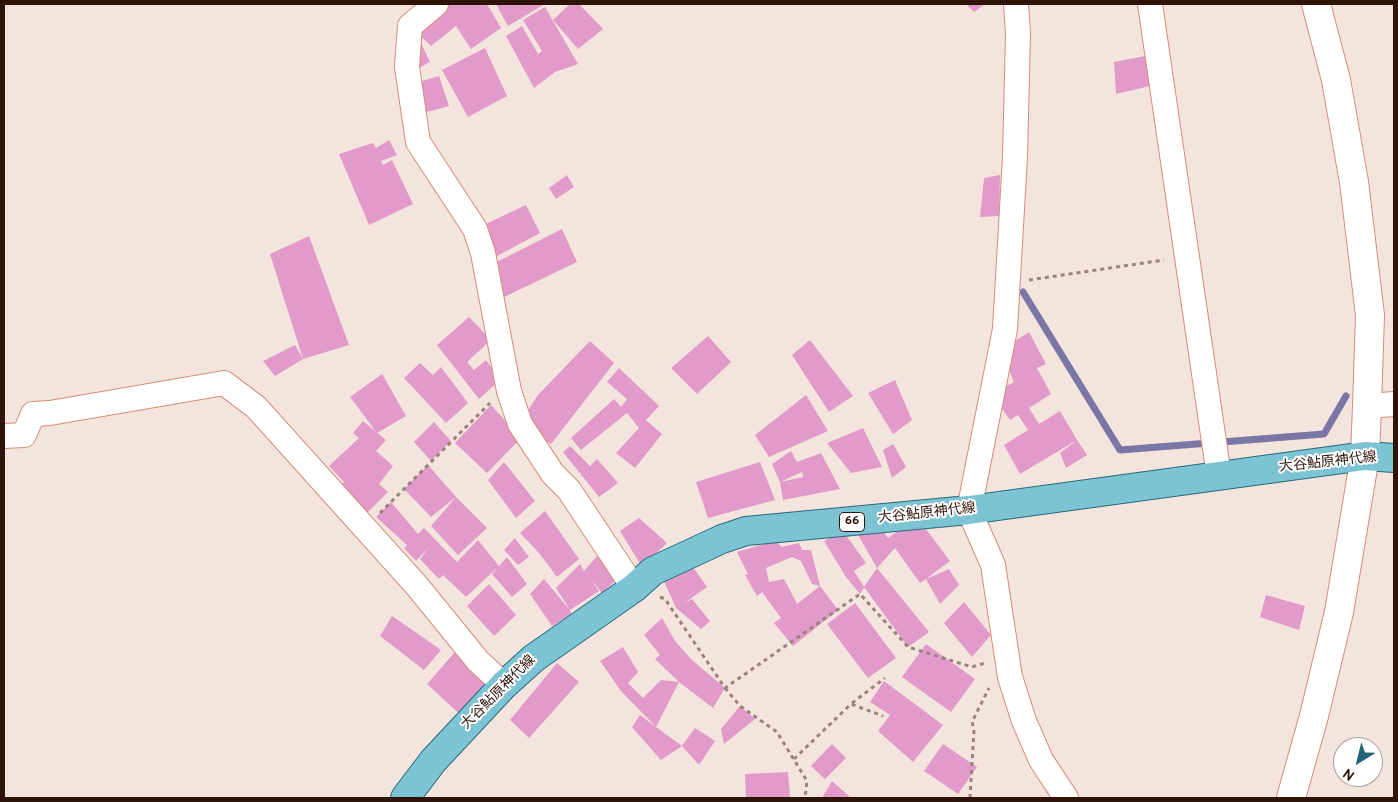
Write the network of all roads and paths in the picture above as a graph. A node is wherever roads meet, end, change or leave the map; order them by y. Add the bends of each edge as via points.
1 (436, 4) edge
2 (1016, 4) edge
3 (1150, 4) edge
4 (1316, 4) edge
5 (1187, 256) junction
6 (1009, 283) junction
7 (508, 385) junction
8 (1394, 404) edge
9 (1367, 406) junction
10 (4, 436) edge
11 (1365, 456) junction
12 (1394, 458) edge
13 (1219, 476) junction
14 (969, 510) junction
15 (365, 528) junction
16 (634, 588) junction
17 (1007, 655) junction
18 (972, 667) dead end
19 (885, 678) dead end
20 (504, 685) junction
21 (725, 688) junction
22 (851, 704) junction
23 (883, 716) dead end
24 (794, 759) junction
25 (406, 798) edge
26 (805, 798) edge
27 (970, 798) edge
28 (1066, 798) edge
29 (1291, 798) edge

1 - 7 street via 410,26 407,67 418,142 474,229 483,253
2 - 6 street via 1018,34
3 - 5 street
4 - 9 street via 1336,80 1354,182 1370,314
5 - 6 path
5 - 13 street
6 - 14 street via 1005,329
7 - 15 path
7 - 16 street via 520,424 553,474 569,490
8 - 9 street
9 - 11 street
10 - 15 street via 24,435 32,414 224,384 256,407
11 - 12 main road, 大谷鮎原神代線 / 66
11 - 13 main road, 大谷鮎原神代線 / 66
11 - 29 street via 1338,612
13 - 14 main road, 大谷鮎原神代線 / 66
14 - 16 main road, 大谷鮎原神代線 / 66 via 746,531 653,572
14 - 17 street via 993,565
15 - 20 street via 478,661
16 - 20 main road, 大谷鮎原神代線 / 66 via 534,658
16 - 21 path via 665,599
17 - 27 path via 972,722
17 - 28 street via 1010,677 1024,722 1042,760
18 - 21 path via 908,648 860,594
19 - 22 path
20 - 25 main road, 大谷鮎原神代線 / 66 via 434,761
21 - 24 path via 740,706 777,732
22 - 23 path
22 - 24 path
24 - 26 path via 807,781

